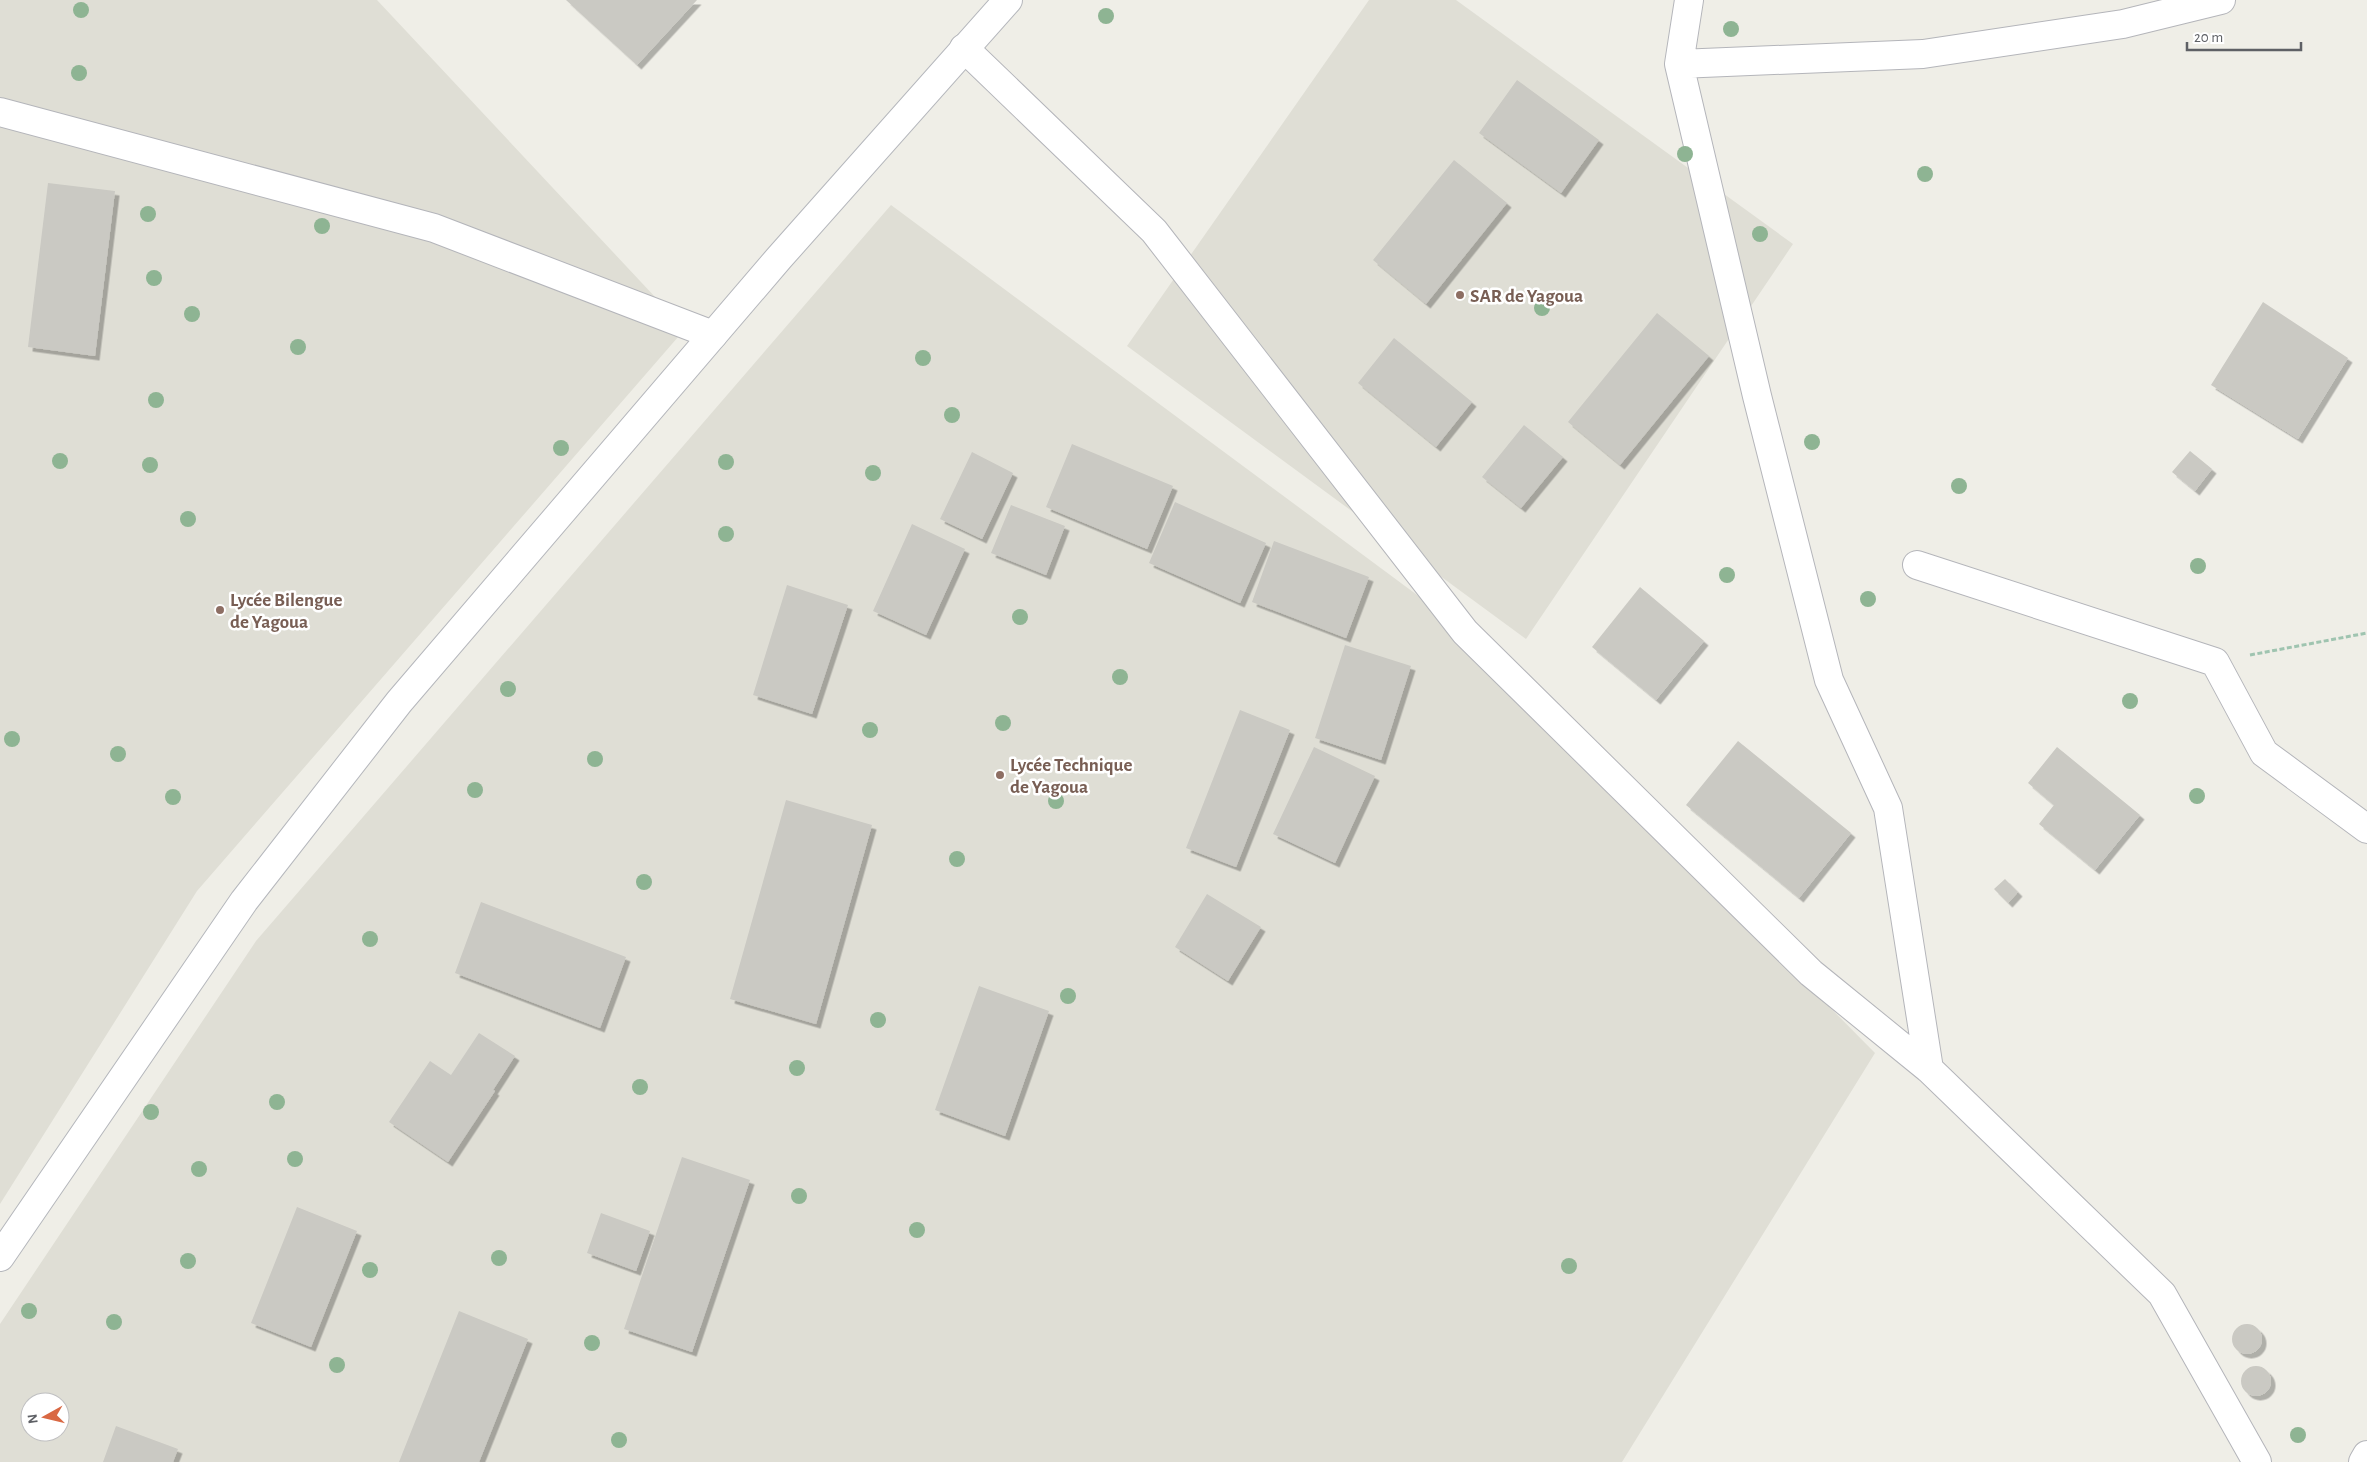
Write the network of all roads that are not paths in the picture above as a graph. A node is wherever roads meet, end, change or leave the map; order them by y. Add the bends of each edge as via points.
1 (1008, 0) edge
2 (1689, 0) edge
3 (2221, 0) edge
4 (964, 48) junction
5 (1679, 64) junction
6 (0, 112) edge
7 (713, 335) junction
8 (1917, 566) dead end
9 (2367, 829) edge
10 (1929, 1069) junction
11 (0, 1257) edge
12 (2367, 1455) edge
13 (2257, 1462) edge
14 (2363, 1462) edge

1 - 4 street
2 - 5 street
3 - 5 street via 2123,24 1923,54
4 - 7 street
4 - 10 street via 1154,231 1465,632 1811,973
5 - 10 street via 1757,396 1829,680 1888,808
6 - 7 street via 434,228
7 - 11 street via 399,702 244,900
8 - 9 street via 2215,662 2264,754
10 - 13 street via 2162,1294
12 - 14 street

